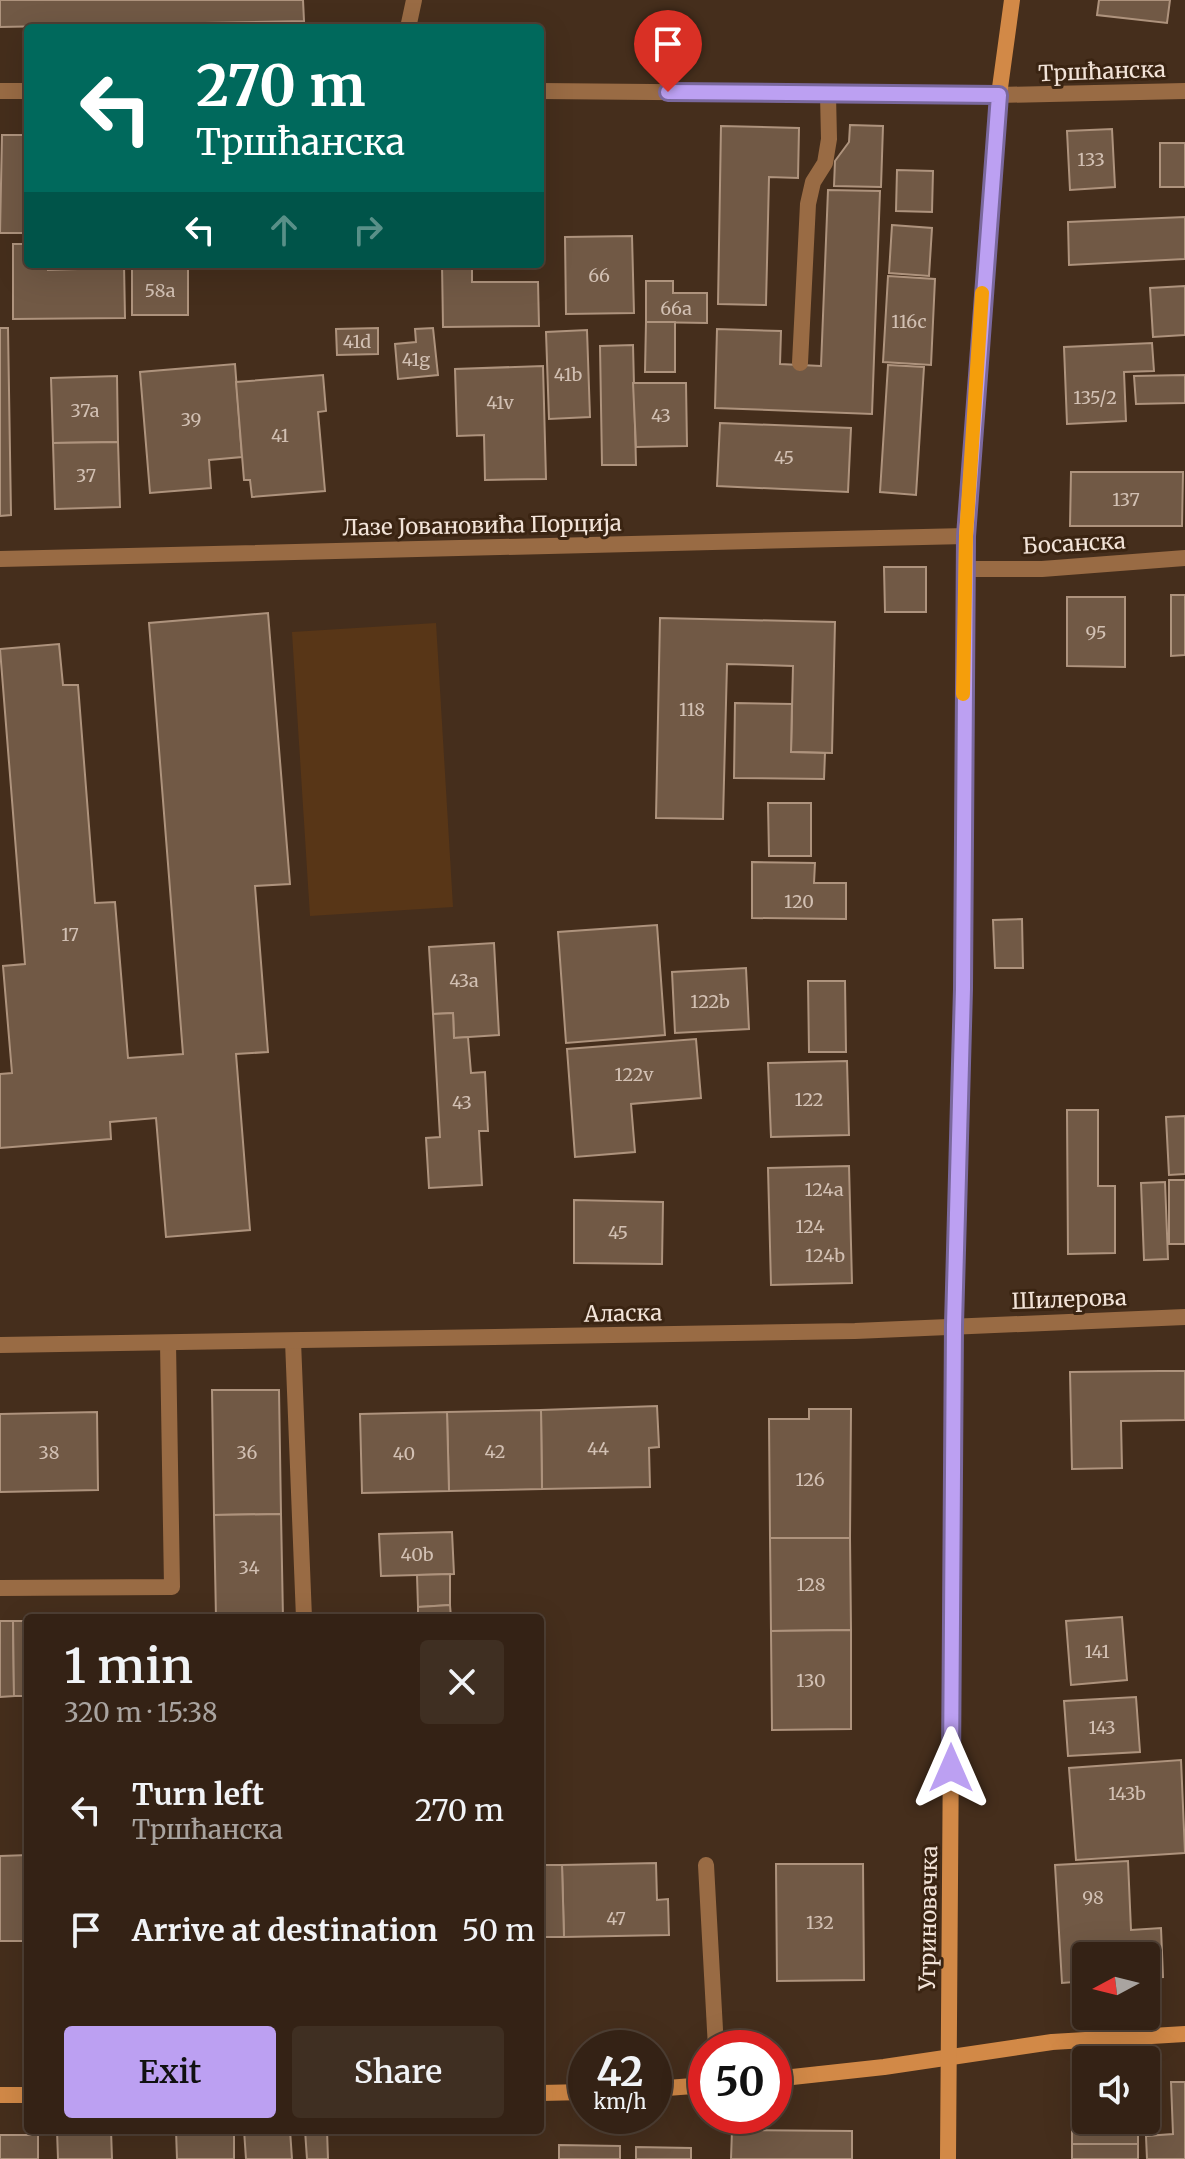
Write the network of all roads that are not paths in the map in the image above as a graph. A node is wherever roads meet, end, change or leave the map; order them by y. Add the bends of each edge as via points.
1 (414, 0) edge
2 (1012, 0) edge
3 (409, 24) edge
4 (0, 91) edge
5 (24, 91) edge
6 (544, 91) edge
7 (1185, 91) edge
8 (828, 95) junction
9 (999, 95) junction
10 (800, 363) dead end
11 (966, 536) junction
12 (1185, 558) edge
13 (0, 559) edge
14 (965, 569) junction
15 (1185, 1317) edge
16 (954, 1325) junction
17 (293, 1341) junction
18 (168, 1343) junction
19 (0, 1345) edge
20 (0, 1588) edge
21 (304, 1614) edge
22 (706, 1865) dead end
23 (715, 2030) edge
24 (1185, 2034) edge
25 (948, 2058) junction
26 (792, 2077) edge
27 (568, 2092) edge
28 (544, 2093) edge
29 (0, 2095) edge
30 (24, 2095) edge
31 (948, 2159) edge

1 - 3 street
2 - 9 main road, Угриновачка
4 - 5 street
6 - 8 street, Тршћанска
7 - 9 street, Тршћанска
8 - 9 street, Тршћанска
8 - 10 street via 825,163 808,204
9 - 11 main road, Угриновачка
11 - 13 street, Лазе Јовановића Порција
11 - 14 main road, Угриновачка
12 - 14 street, Босанска
14 - 16 main road, Угриновачка via 963,989
15 - 16 street, Шилерова
16 - 17 street, Аласка
16 - 25 main road, Угриновачка
17 - 18 street, Аласка
17 - 21 street
18 - 19 street, Аласка
18 - 20 street via 172,1587
22 - 23 street
24 - 25 main road via 1052,2042
25 - 26 main road
25 - 31 main road, Угриновачка
27 - 28 main road
29 - 30 main road

